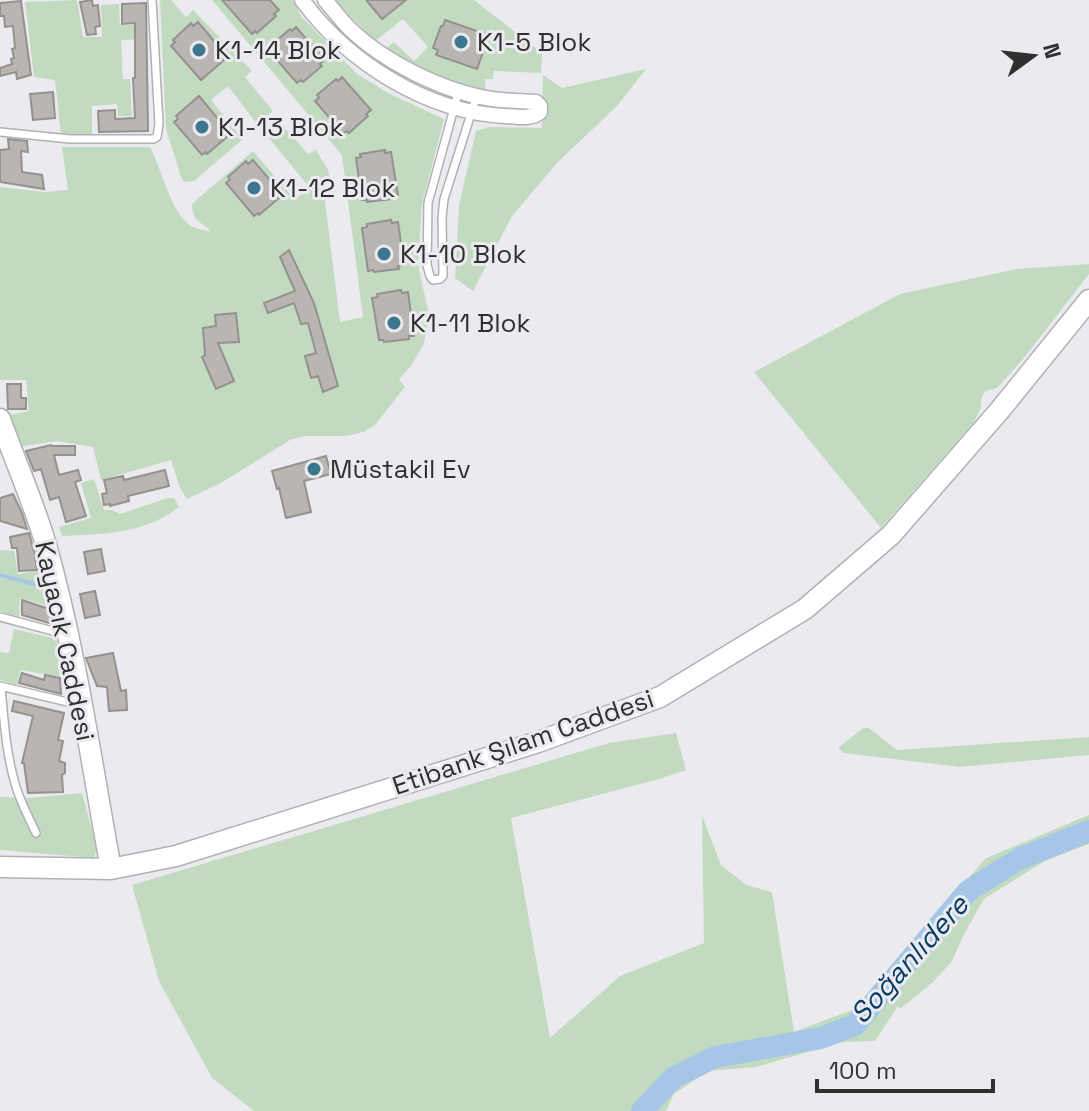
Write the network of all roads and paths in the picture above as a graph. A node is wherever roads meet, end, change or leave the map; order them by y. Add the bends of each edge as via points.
1 (152, 0) edge
2 (302, 0) edge
3 (325, 0) edge
4 (459, 90) junction
5 (477, 95) junction
6 (453, 108) junction
7 (471, 111) junction
8 (0, 132) edge
9 (1089, 300) edge
10 (0, 419) edge
11 (0, 617) edge
12 (68, 636) junction
13 (0, 687) edge
14 (81, 705) junction
15 (36, 833) dead end
16 (0, 867) edge
17 (111, 869) junction

1 - 8 lane via 159,124 153,139
2 - 6 street via 358,59
3 - 4 street via 351,30 407,70
4 - 5 street
4 - 6 lane
5 - 7 lane
5 - 7 street via 536,102 541,109 533,117
6 - 7 street
6 - 7 lane via 428,203 427,265 435,280 444,273 444,199
9 - 17 street, Etibank Şılam Caddesi via 891,535 805,609 660,697 538,742 191,851
10 - 12 street, Kayacık Caddesi via 46,542
11 - 12 lane
12 - 14 street, Kayacık Caddesi
13 - 14 lane
13 - 15 lane via 10,766
14 - 17 street, Kayacık Caddesi
16 - 17 street, Etibank Şılam Caddesi

